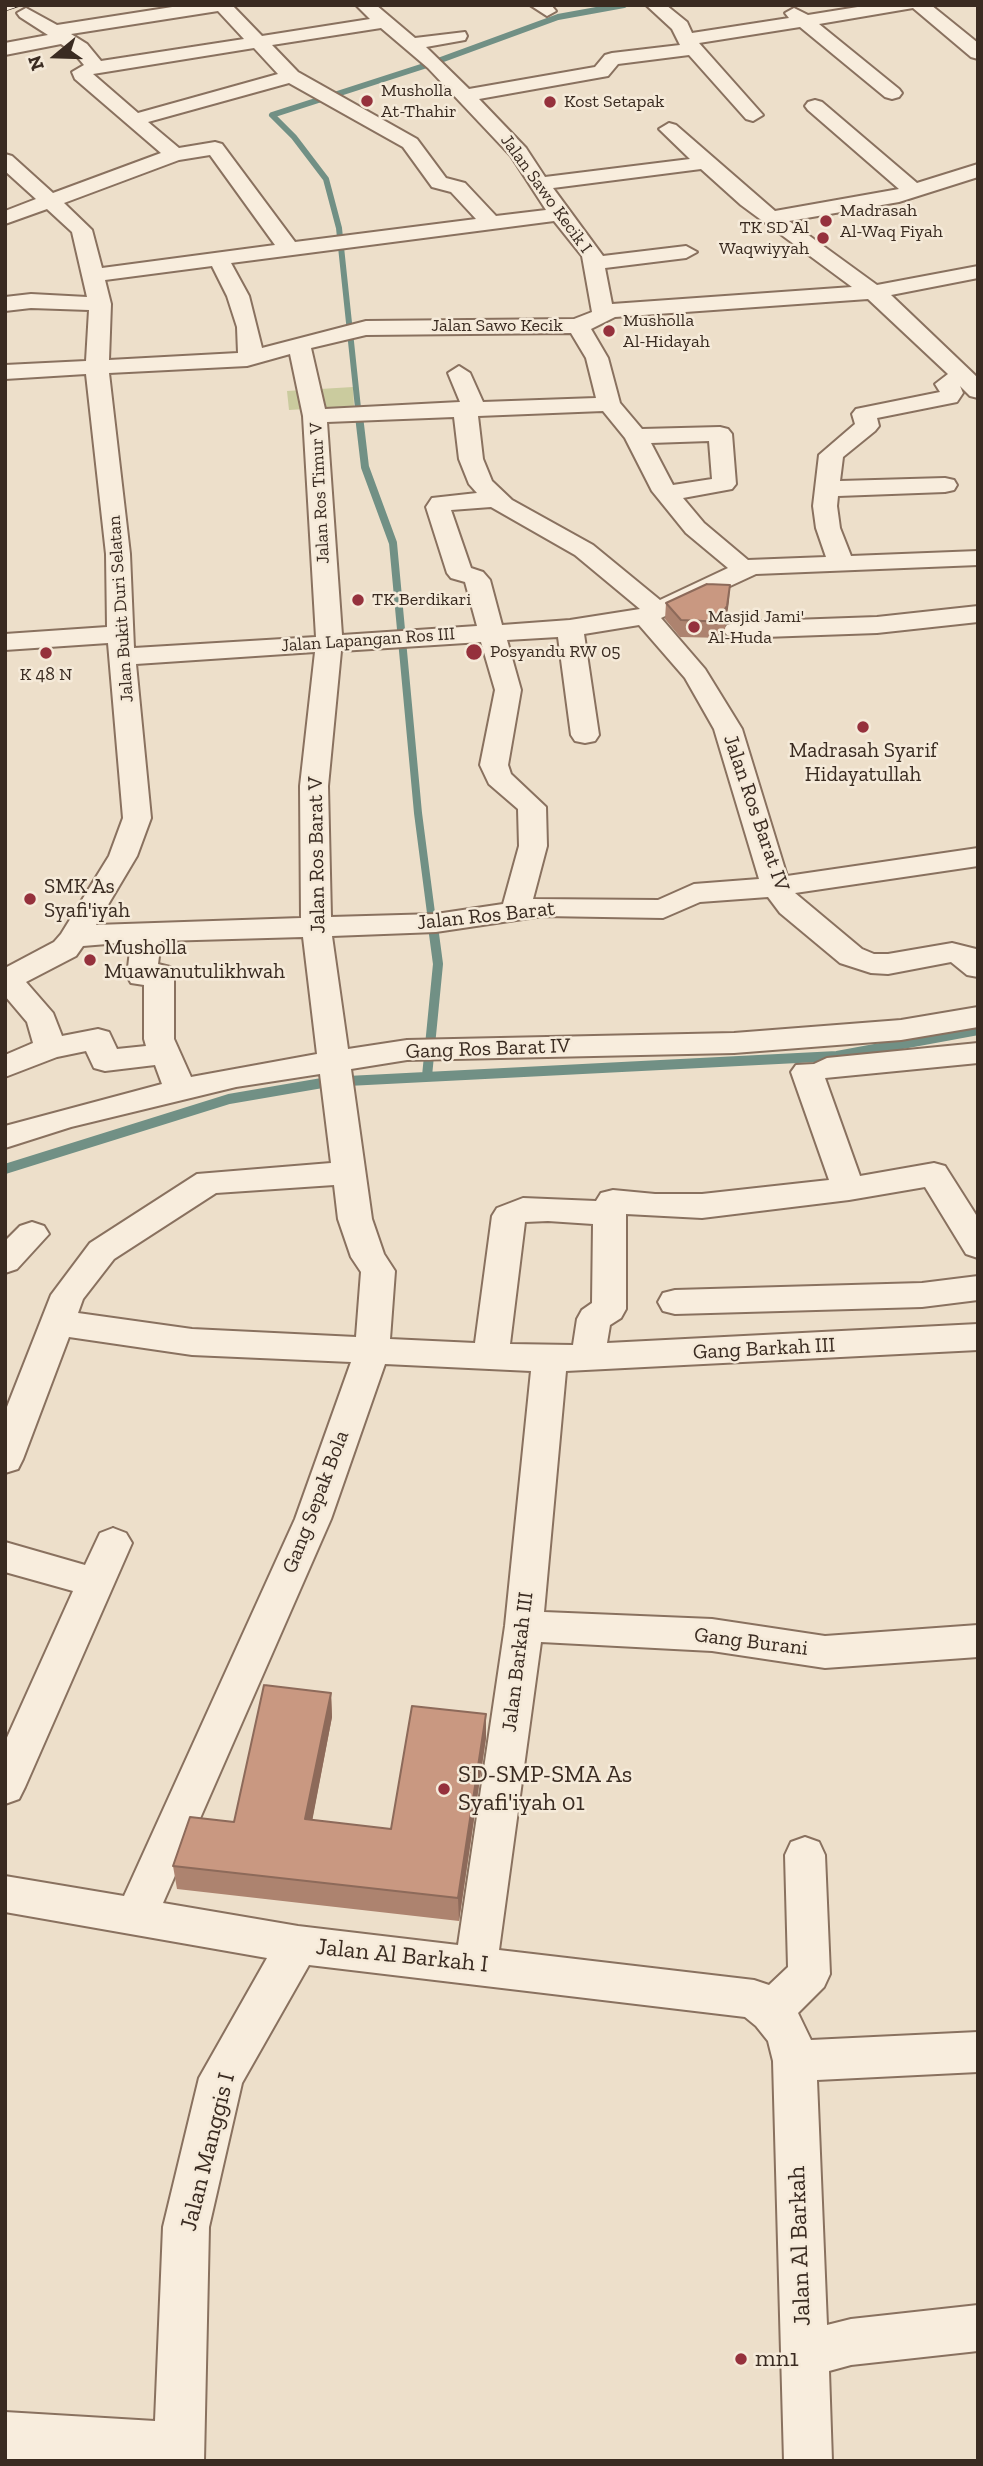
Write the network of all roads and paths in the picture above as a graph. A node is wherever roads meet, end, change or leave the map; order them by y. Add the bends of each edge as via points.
1 (222, 5) edge
2 (655, 5) edge
3 (789, 5) edge
4 (906, 5) edge
5 (920, 5) edge
6 (380, 11) edge
7 (26, 13) dead end
8 (804, 22) junction
9 (58, 34) junction
10 (458, 36) dead end
11 (254, 41) junction
12 (411, 44) junction
13 (690, 45) junction
14 (5, 49) edge
15 (978, 53) edge
16 (94, 68) junction
17 (291, 76) junction
18 (892, 93) dead end
19 (466, 96) junction
20 (815, 106) dead end
21 (753, 115) dead end
22 (134, 120) junction
23 (669, 129) dead end
24 (175, 155) junction
25 (5, 160) edge
26 (704, 163) junction
27 (978, 170) edge
28 (540, 184) junction
29 (913, 190) junction
30 (49, 199) junction
31 (559, 214) junction
32 (5, 218) edge
33 (772, 218) junction
34 (492, 225) junction
35 (290, 250) junction
36 (686, 252) dead end
37 (218, 258) junction
38 (594, 263) junction
39 (978, 272) edge
40 (94, 275) junction
41 (875, 292) junction
42 (5, 304) edge
43 (100, 304) junction
44 (603, 313) junction
45 (578, 326) junction
46 (299, 346) junction
47 (247, 359) junction
48 (97, 368) junction
49 (5, 372) edge
50 (459, 373) dead end
51 (969, 384) edge
52 (609, 404) junction
53 (469, 407) junction
54 (315, 416) junction
55 (636, 436) junction
56 (945, 485) dead end
57 (828, 489) junction
58 (667, 493) junction
59 (495, 499) junction
60 (978, 558) edge
61 (841, 564) junction
62 (745, 570) junction
63 (651, 613) junction
64 (978, 614) edge
65 (570, 628) junction
66 (736, 630) dead end
67 (493, 632) junction
68 (5, 642) edge
69 (329, 642) junction
70 (122, 645) junction
71 (585, 734) dead end
72 (978, 857) edge
73 (776, 887) junction
74 (516, 910) junction
75 (316, 926) junction
76 (147, 933) junction
77 (74, 939) junction
78 (978, 968) edge
79 (6, 981) edge
80 (978, 1017) edge
81 (50, 1048) junction
82 (978, 1053) edge
83 (164, 1054) junction
84 (5, 1067) edge
85 (333, 1072) junction
86 (181, 1091) junction
87 (5, 1137) edge
88 (349, 1173) junction
89 (849, 1189) junction
90 (610, 1214) junction
91 (32, 1234) dead end
92 (978, 1246) edge
93 (5, 1261) edge
94 (978, 1288) edge
95 (675, 1302) dead end
96 (59, 1323) junction
97 (978, 1337) edge
98 (372, 1352) junction
99 (491, 1355) junction
100 (588, 1357) junction
101 (550, 1359) junction
102 (5, 1459) edge
103 (113, 1542) dead end
104 (5, 1557) edge
105 (95, 1583) junction
106 (524, 1626) junction
107 (978, 1642) edge
108 (5, 1787) edge
109 (805, 1855) dead end
110 (5, 1894) edge
111 (135, 1916) junction
112 (298, 1945) junction
113 (476, 1964) junction
114 (784, 2035) junction
115 (978, 2052) edge
116 (978, 2328) edge
117 (803, 2354) junction
118 (5, 2436) edge
119 (179, 2454) edge
120 (808, 2461) edge

1 - 9 street
1 - 11 street
2 - 13 street via 680,26
3 - 8 street
4 - 8 street
5 - 15 street
6 - 11 street
6 - 12 street, Jalan Sawo Kecik I
7 - 9 street
8 - 13 street
8 - 18 street
9 - 14 street
9 - 16 street via 90,59
10 - 12 street
11 - 16 street
11 - 17 street
12 - 19 street, Jalan Sawo Kecik I
13 - 19 street via 612,58 602,72 547,87
13 - 21 street
16 - 22 street via 81,74
17 - 22 street
17 - 34 street via 410,143 439,183 458,187
19 - 28 street, Jalan Sawo Kecik I via 519,152
20 - 29 street
22 - 24 street
23 - 26 street
24 - 30 street
24 - 35 street via 218,149
25 - 30 street, Jalan Bukit Duri Selatan
26 - 28 street
26 - 33 street
27 - 29 street
28 - 31 street, Jalan Sawo Kecik I
29 - 33 street via 892,198
30 - 32 street
30 - 40 street, Jalan Bukit Duri Selatan via 82,230
31 - 34 street
31 - 38 street, Jalan Sawo Kecik I
33 - 41 street
34 - 35 street
35 - 37 street
36 - 38 street
37 - 40 street
37 - 47 street via 248,327 251,349
38 - 44 street, Jalan Sawo Kecik I
39 - 41 street, Jalan Sawo Kecik
40 - 43 street, Jalan Bukit Duri Selatan
41 - 44 street, Jalan Sawo Kecik
41 - 51 street
42 - 43 street
43 - 48 street, Jalan Bukit Duri Selatan
44 - 45 street, Jalan Sawo Kecik
45 - 46 street, Jalan Sawo Kecik via 366,328
45 - 52 street via 597,358
46 - 47 street, Jalan Sawo Kecik
46 - 54 street, Jalan Ros Timur V
47 - 48 street, Jalan Sawo Kecik
48 - 49 street, Jalan Sawo Kecik
48 - 70 street, Jalan Bukit Duri Selatan via 118,554
50 - 53 street
51 - 57 street via 946,384 952,393 949,397 864,414 867,426 831,455
52 - 53 street
52 - 55 street
53 - 54 street
53 - 59 street via 471,459 481,484
54 - 69 street, Jalan Ros Timur V
55 - 58 street
55 - 58 street via 720,434 724,484
56 - 57 street
57 - 61 street via 828,528
58 - 62 street via 695,528
59 - 63 street, Jalan Ros Barat IV via 584,550
59 - 67 street via 441,503 438,507 460,573 477,580
60 - 61 street, Jalan Lapangan Ros III
61 - 62 street, Jalan Lapangan Ros III
62 - 63 street, Jalan Lapangan Ros III
63 - 65 street, Jalan Lapangan Ros III
63 - 73 street, Jalan Ros Barat IV via 728,729
64 - 66 street via 877,625
65 - 67 street, Jalan Lapangan Ros III
65 - 71 street
67 - 69 street, Jalan Lapangan Ros III
67 - 74 street via 508,690 494,765 499,778 532,807 534,846
68 - 70 street, Jalan Lapangan Ros III
69 - 70 street, Jalan Lapangan Ros III
69 - 75 street, Jalan Ros Barat V via 314,786
70 - 77 street, Jalan Bukit Duri Selatan via 137,818 123,856
72 - 73 street, Jalan Ros Barat
73 - 74 street, Jalan Ros Barat via 694,893 663,909
73 - 78 street, Jalan Ros Barat IV via 790,907 851,956 888,964 952,951
74 - 75 street, Jalan Ros Barat via 490,918 431,923
75 - 76 street, Jalan Ros Barat
75 - 85 street, Jalan Ros Barat V
76 - 77 street, Jalan Ros Barat
76 - 83 street via 142,976 159,974 159,1039
77 - 79 street, Jalan Bukit Duri Selatan via 65,949
79 - 81 street via 42,1020
80 - 85 street, Gang Ros Barat IV via 901,1030 734,1043 440,1047 407,1050
81 - 83 street via 98,1039 105,1061
81 - 84 street
82 - 89 street via 817,1070
83 - 86 street
85 - 86 street, Gang Ros Barat IV via 236,1077
85 - 88 street, Gang Sepak Bola
86 - 87 street, Gang Ros Barat IV
88 - 96 street via 209,1182 102,1251 68,1295
88 - 98 street, Gang Sepak Bola via 355,1219 378,1271
89 - 90 street via 702,1206 615,1200
89 - 92 street via 934,1174
90 - 99 street via 548,1209 509,1216
90 - 100 street via 609,1309 594,1320
91 - 93 street
94 - 95 street via 922,1295
96 - 98 street, Gang Barkah III via 192,1342
96 - 102 street
97 - 100 street, Gang Barkah III
98 - 99 street, Gang Barkah III
98 - 111 street, Gang Sepak Bola via 313,1519
99 - 101 street, Gang Barkah III
100 - 101 street, Gang Barkah III
101 - 106 street, Jalan Barkah III
103 - 105 street
104 - 105 street
105 - 108 street
106 - 107 street, Gang Burani via 712,1635 825,1652
106 - 113 street, Jalan Barkah III
109 - 114 street via 808,1974
110 - 111 street, Jalan Al Barkah I
111 - 112 street, Jalan Al Barkah I
112 - 113 street, Jalan Al Barkah I
112 - 119 street, Jalan Manggis I via 221,2078 186,2227
113 - 114 street, Jalan Al Barkah I via 754,2000
114 - 115 street
114 - 117 street, Jalan Al Barkah
116 - 117 street via 851,2342
117 - 120 street, Jalan Al Barkah
118 - 119 street

